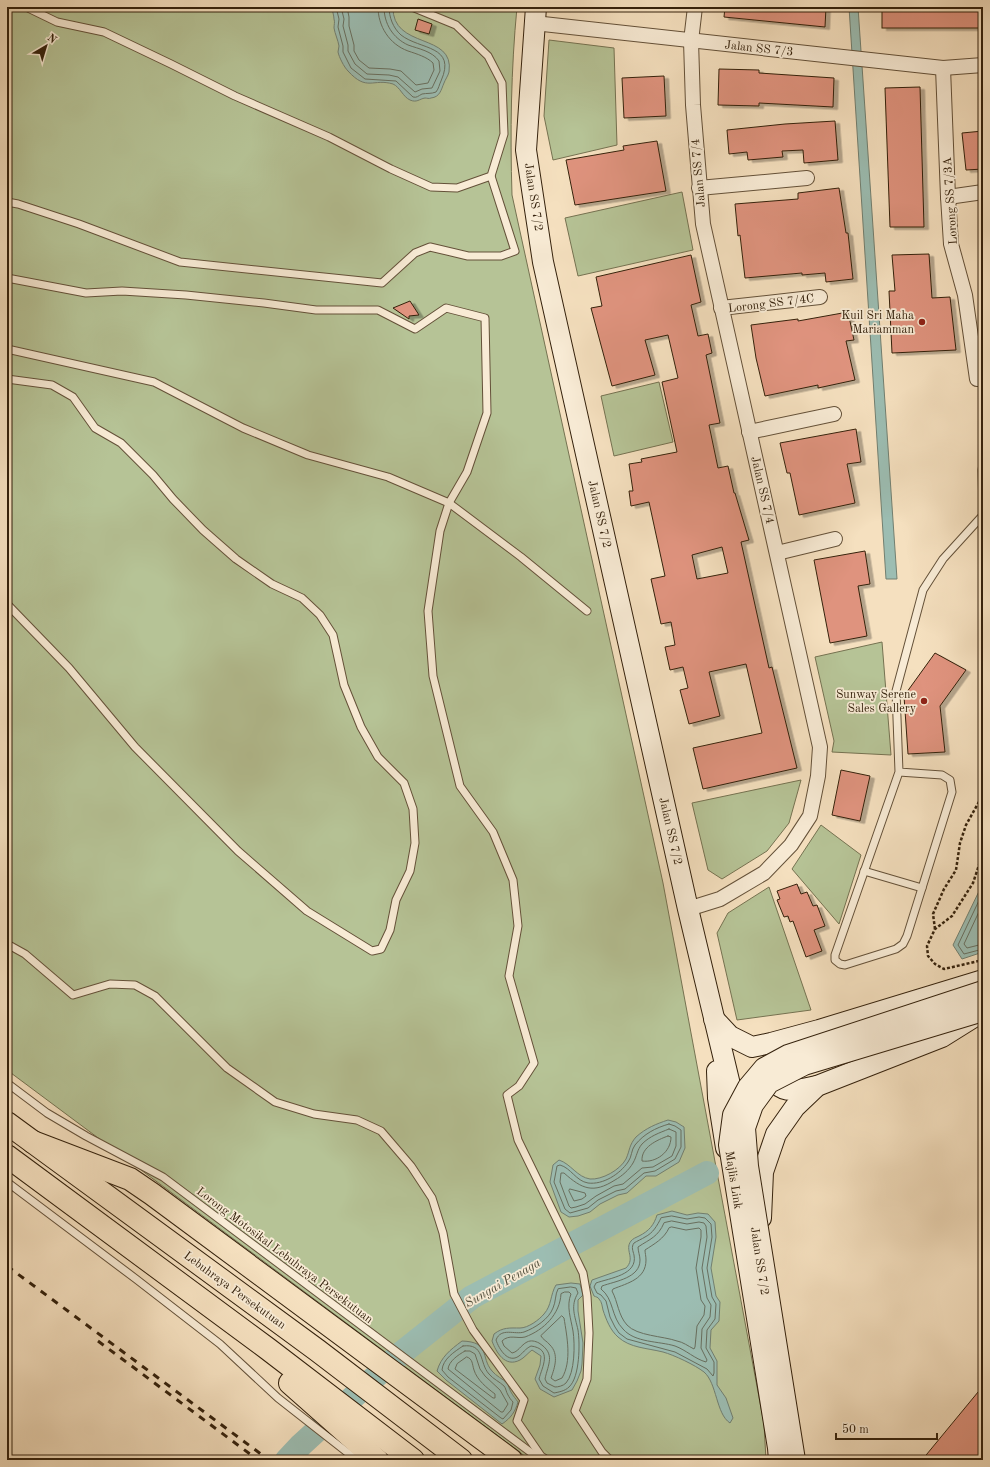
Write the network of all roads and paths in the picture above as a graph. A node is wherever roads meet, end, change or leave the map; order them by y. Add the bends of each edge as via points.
1 (26, 7) edge
2 (412, 7) edge
3 (695, 7) edge
4 (535, 15) edge
5 (691, 41) junction
6 (983, 65) edge
7 (943, 68) junction
8 (491, 176) junction
9 (807, 178) dead end
10 (699, 188) junction
11 (983, 192) edge
12 (948, 197) junction
13 (7, 202) edge
14 (7, 278) edge
15 (820, 297) dead end
16 (721, 308) junction
17 (7, 349) edge
18 (7, 378) edge
19 (977, 380) dead end
20 (834, 414) dead end
21 (749, 432) junction
22 (983, 464) edge
23 (449, 503) junction
24 (983, 510) edge
25 (983, 516) edge
26 (835, 538) dead end
27 (777, 552) junction
28 (983, 586) edge
29 (7, 604) edge
30 (587, 611) dead end
31 (983, 623) edge
32 (899, 772) junction
33 (983, 783) edge
34 (983, 853) edge
35 (864, 871) junction
36 (922, 888) junction
37 (688, 909) junction
38 (935, 929) junction
39 (7, 944) edge
40 (983, 960) edge
41 (983, 980) edge
42 (983, 991) edge
43 (983, 1012) edge
44 (713, 1017) junction
45 (819, 1030) junction
46 (7, 1083) edge
47 (817, 1086) junction
48 (7, 1123) edge
49 (33, 1142) junction
50 (7, 1156) edge
51 (7, 1182) edge
52 (759, 1257) junction
53 (268, 1349) junction
54 (767, 1362) junction
55 (357, 1460) edge
56 (377, 1460) edge
57 (413, 1460) edge
58 (461, 1460) edge
59 (511, 1460) edge
60 (541, 1460) edge
61 (547, 1460) edge
62 (610, 1460) edge
63 (773, 1460) edge
64 (779, 1460) edge
65 (789, 1460) edge
66 (795, 1460) edge

1 - 8 lane via 57,22 104,32 431,187 457,188
2 - 8 lane via 456,25 488,56 502,83 504,134
3 - 5 street, Jalan SS 7/4
4 - 5 street, Jalan SS 7/3
4 - 37 street, Jalan SS 7/2 via 526,150 543,262
5 - 7 street, Jalan SS 7/3
5 - 10 street, Jalan SS 7/4
6 - 7 street, Jalan SS 7/3
7 - 12 street, Lorong SS 7/3A
8 - 13 lane via 515,251 501,256 468,256 430,247 415,253 382,283 180,262 79,224
9 - 10 street
10 - 16 street, Jalan SS 7/4 via 702,224
11 - 12 street
12 - 19 street, Lorong SS 7/3A via 951,244 965,295
14 - 23 lane via 86,293 122,291 186,295 316,310 378,310 415,329 446,308 484,318 487,413 467,472
15 - 16 street, Lorong SS 7/4C
16 - 21 street, Jalan SS 7/4
17 - 23 lane via 154,382 243,428 308,455 388,477
18 - 29 lane via 52,385 73,396 95,428 121,443 209,535 236,559 272,584 302,598 325,622 333,635 344,685 362,727 378,757 404,783 413,809 415,843 410,871 396,900 390,930 381,949 372,951 307,911 238,851 135,747 69,668
20 - 21 street
21 - 27 street, Jalan SS 7/4
22 - 24 lane
23 - 30 lane
23 - 62 lane via 440,531 428,611 433,676 460,786 493,832 513,880 518,926 509,976 534,1063 519,1086 506,1095 518,1140 583,1273 589,1333 587,1379 574,1411
25 - 32 lane via 943,559 923,590 896,691
26 - 27 street
27 - 37 street, Jalan SS 7/4 via 820,747 818,776 810,816 791,845 764,873 720,899
28 - 31 path
32 - 35 lane
32 - 36 lane via 942,775 950,780 952,792
33 - 38 path via 980,800 966,825 960,843 956,870 933,914
34 - 38 path via 973,883 952,916
35 - 36 lane
35 - 36 lane via 835,955 835,960 840,964 845,965 896,949 903,944
37 - 44 street, Jalan SS 7/2
38 - 40 path via 927,946 928,956 935,964 944,969
39 - 61 lane via 25,954 73,994 110,984 135,985 155,996 227,1068 275,1102 314,1114 357,1120 381,1131 411,1166 432,1198 443,1233 454,1294 473,1330 524,1400 517,1421 541,1456
41 - 45 street
42 - 64 street, Majlis Link, bridge via 788,1055 764,1068 748,1087 733,1114 728,1146
43 - 47 street via 942,1037
43 - 66 street, Majlis Link, bridge via 804,1065 769,1083 753,1105 745,1128 748,1166
44 - 45 street via 730,1036 752,1046
44 - 52 street, Jalan SS 7/2 via 732,1093
44 - 54 street, Jalan SS 7/2 via 718,1098
45 - 47 street via 792,1042 770,1066 776,1084 784,1089
46 - 60 lane, Lorong Motosikal Lebuhraya Persekutuan via 86,1136 163,1177
47 - 52 street via 795,1107 776,1134 763,1172
48 - 49 highway, Lebuhraya Persekutuan
49 - 58 highway, Lebuhraya Persekutuan
49 - 59 highway via 130,1179
50 - 53 highway
51 - 55 lane via 220,1344 278,1398
52 - 54 street, Jalan SS 7/2
53 - 56 highway via 289,1382
53 - 57 highway
54 - 63 street, Jalan SS 7/2
54 - 65 street, Jalan SS 7/2 via 783,1399

